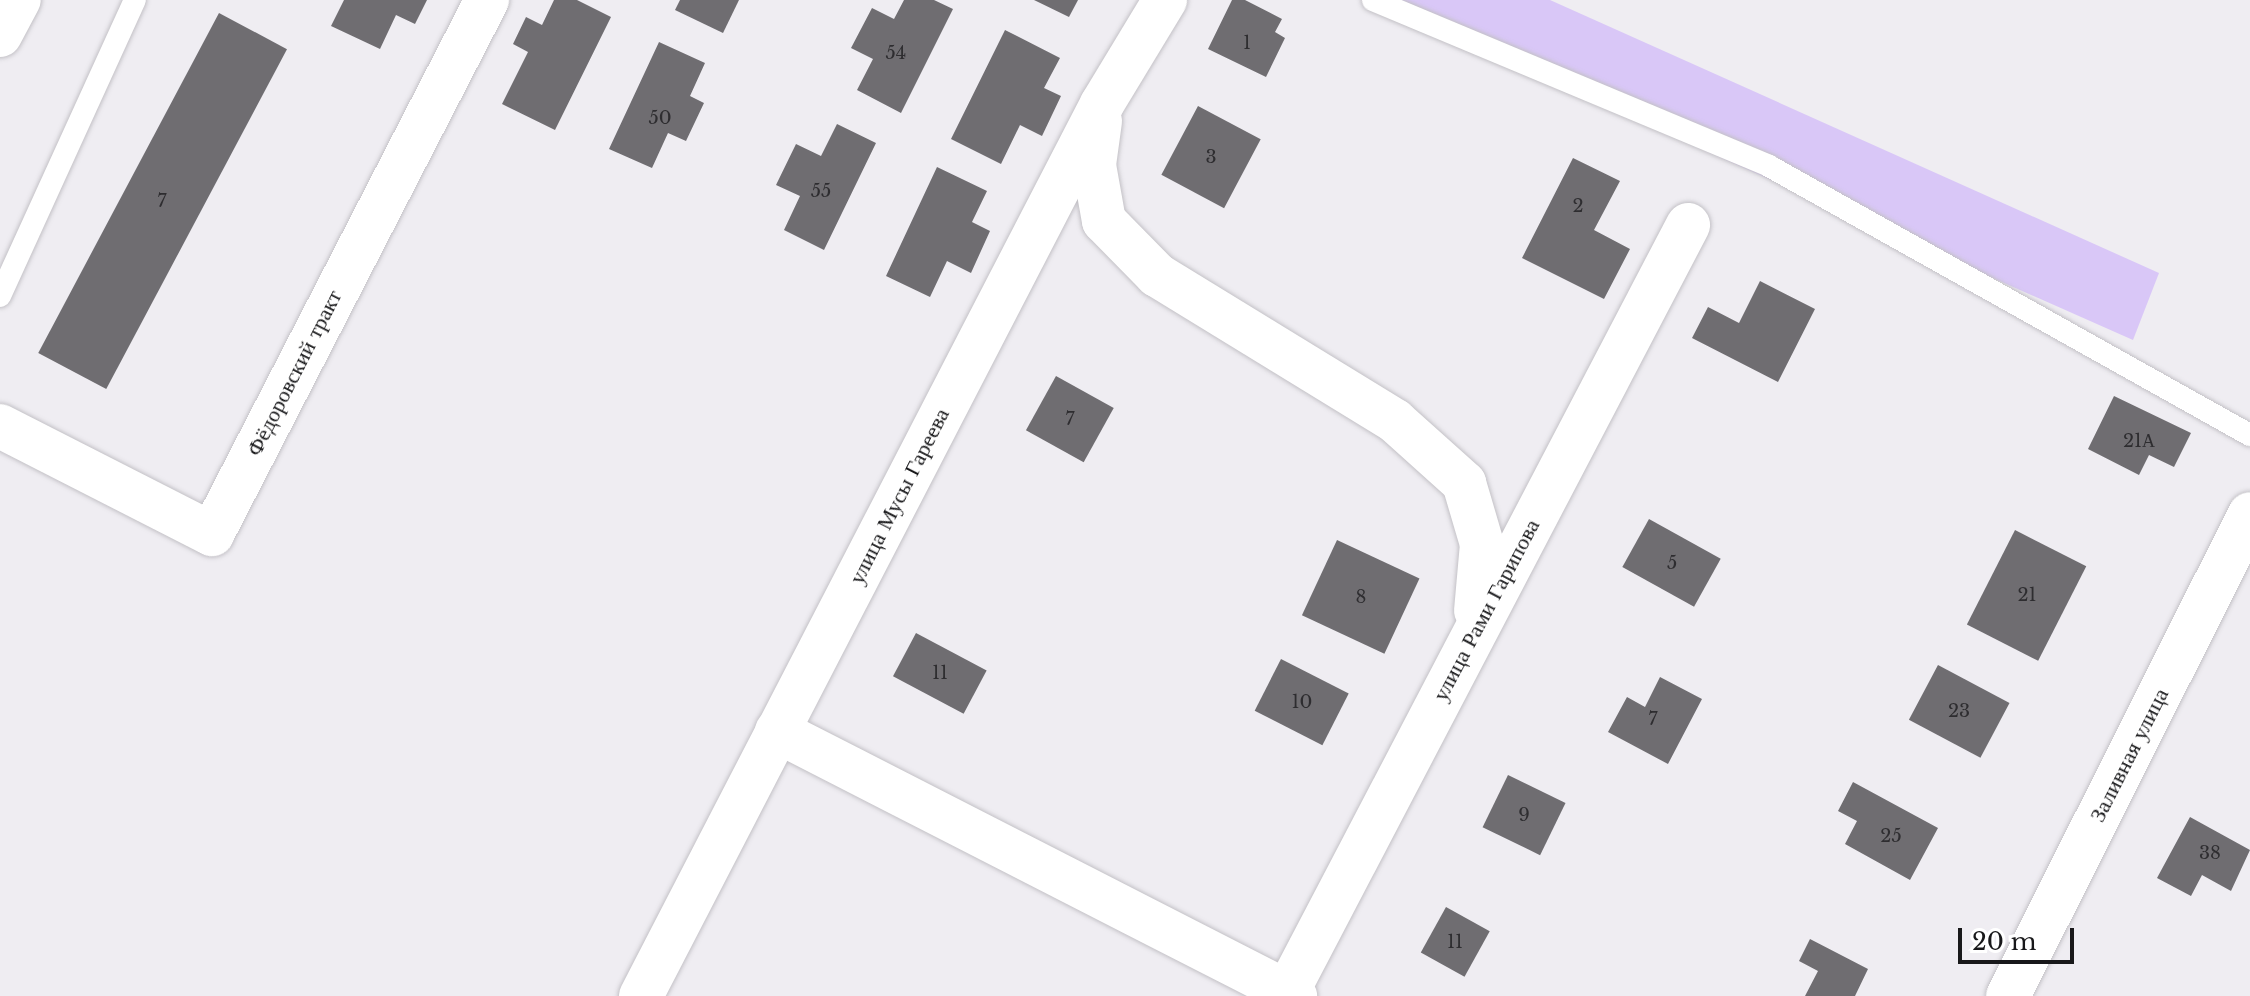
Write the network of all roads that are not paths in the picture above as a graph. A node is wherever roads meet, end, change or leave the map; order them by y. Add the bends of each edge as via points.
1 (19, 0) edge
2 (135, 0) edge
3 (487, 0) edge
4 (1165, 0) edge
5 (1373, 0) edge
6 (0, 35) edge
7 (1102, 104) junction
8 (1688, 225) dead end
9 (0, 296) edge
10 (0, 426) edge
11 (2250, 435) edge
12 (2250, 514) edge
13 (1474, 633) junction
14 (777, 731) junction
15 (1289, 995) edge
16 (641, 996) edge
17 (2008, 996) edge

1 - 6 street
2 - 9 lane
3 - 10 street, Фёдоровский тракт via 212,534
4 - 7 street, улица Мусы Гареева
5 - 11 lane via 1769,166
7 - 13 street via 1094,165 1104,221 1157,275 1395,421 1464,483 1482,544
7 - 14 street, улица Мусы Гареева
8 - 13 street, улица Рами Гарипова
12 - 17 street, Заливная улица
13 - 15 street, улица Рами Гарипова
14 - 15 street
14 - 16 street, улица Мусы Гареева

